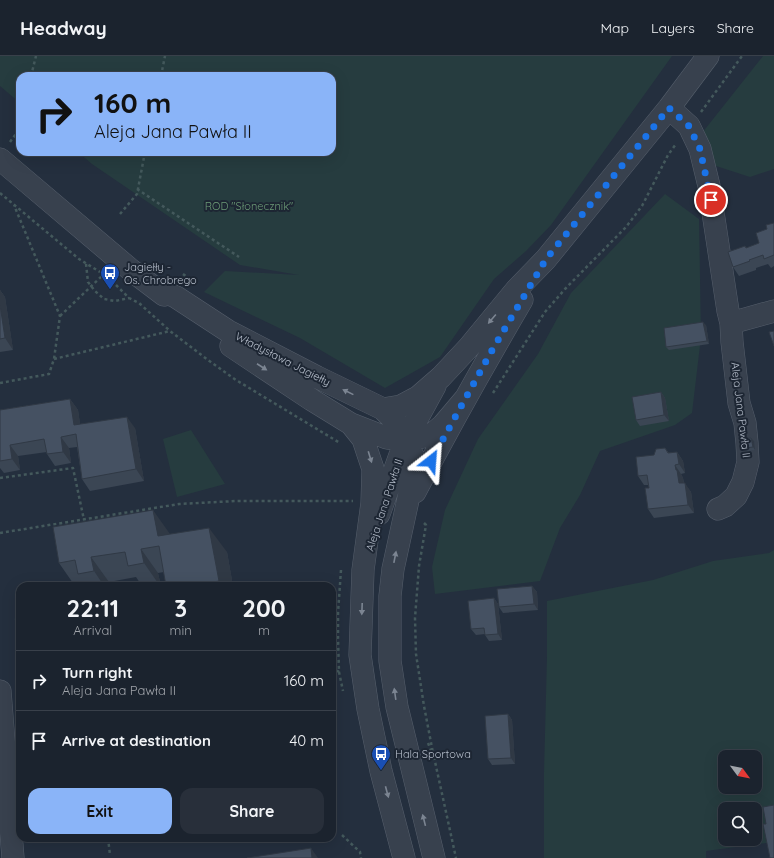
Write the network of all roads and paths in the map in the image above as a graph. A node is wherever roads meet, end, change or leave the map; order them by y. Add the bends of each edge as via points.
1 (36, 56) edge
2 (165, 56) edge
3 (708, 56) edge
4 (742, 56) edge
5 (32, 72) edge
6 (162, 72) edge
7 (669, 108) junction
8 (689, 126) junction
9 (144, 156) edge
10 (0, 159) edge
11 (138, 189) junction
12 (0, 193) edge
13 (14, 205) junction
14 (120, 214) dead end
15 (239, 257) dead end
16 (546, 259) junction
17 (86, 263) junction
18 (114, 284) dead end
19 (152, 286) junction
20 (91, 287) junction
21 (129, 298) junction
22 (774, 311) edge
23 (60, 316) junction
24 (731, 323) junction
25 (170, 331) junction
26 (54, 358) junction
27 (441, 377) junction
28 (0, 383) edge
29 (465, 398) junction
30 (491, 398) dead end
31 (383, 409) junction
32 (351, 424) junction
33 (405, 441) junction
34 (343, 445) dead end
35 (0, 478) edge
36 (355, 495) dead end
37 (718, 509) dead end
38 (413, 517) junction
39 (84, 520) junction
40 (0, 533) edge
41 (363, 570) junction
42 (336, 670) edge
43 (339, 672) dead end
44 (0, 691) edge
45 (426, 739) dead end
46 (434, 758) junction
47 (342, 835) dead end
48 (108, 842) edge
49 (110, 854) dead end
50 (13, 858) edge
51 (361, 858) edge
52 (404, 858) edge
53 (434, 858) edge
54 (456, 858) edge

1 - 5 path
2 - 6 path
3 - 7 street, Aleja Jana Pawła II
4 - 8 path
7 - 8 street, Aleja Jana Pawła II
7 - 16 street, Aleja Jana Pawła II
8 - 24 street, Aleja Jana Pawła II via 700,149 709,186
8 - 30 path via 668,155 642,206 626,227 545,312
9 - 11 path
10 - 19 street, Władysława Jagiełły
11 - 14 path
11 - 15 path
12 - 13 path
13 - 17 path
13 - 23 path
16 -> 27 street, Aleja Jana Pawła II
16 - 29 street, Aleja Jana Pawła II
17 - 20 path
17 - 20 path via 104,274
18 - 21 path
31 -> 19 street, Władysława Jagiełły via 228,331 176,297
19 -> 32 street, Władysława Jagiełły via 220,340
20 - 21 path via 104,299 115,301
20 - 23 path
21 - 25 path via 139,303
22 - 24 street
23 - 26 path
24 - 37 street, Aleja Jana Pawła II via 748,462 736,496
25 - 26 path
25 - 34 path via 236,380
26 - 28 path via 49,374
27 - 31 street, Aleja Jana Pawła II via 418,397 401,406
27 - 33 street, Aleja Jana Pawła II
29 - 33 street, Władysława Jagiełły via 443,425 431,435
29 - 38 street, Aleja Jana Pawła II via 438,448
31 - 33 street, Władysława Jagiełły via 399,425
32 - 33 street, Władysława Jagiełły via 387,438
32 -> 41 street, Aleja Jana Pawła II via 363,439 373,468 372,503
33 - 38 street, Aleja Jana Pawła II via 414,458
33 - 41 street, Aleja Jana Pawła II via 382,505
35 - 39 path via 73,468
36 - 39 path via 355,501 236,501 179,504
38 - 46 path via 426,524 419,566 415,618 416,654
53 -> 38 street, Aleja Jana Pawła II via 397,707 390,661 390,596 393,569
39 - 40 path
41 -> 52 street, Aleja Jana Pawła II via 360,655 381,771
42 - 43 path
44 - 50 street
45 - 46 path
46 - 54 path
47 - 51 path via 360,852
48 - 49 path

